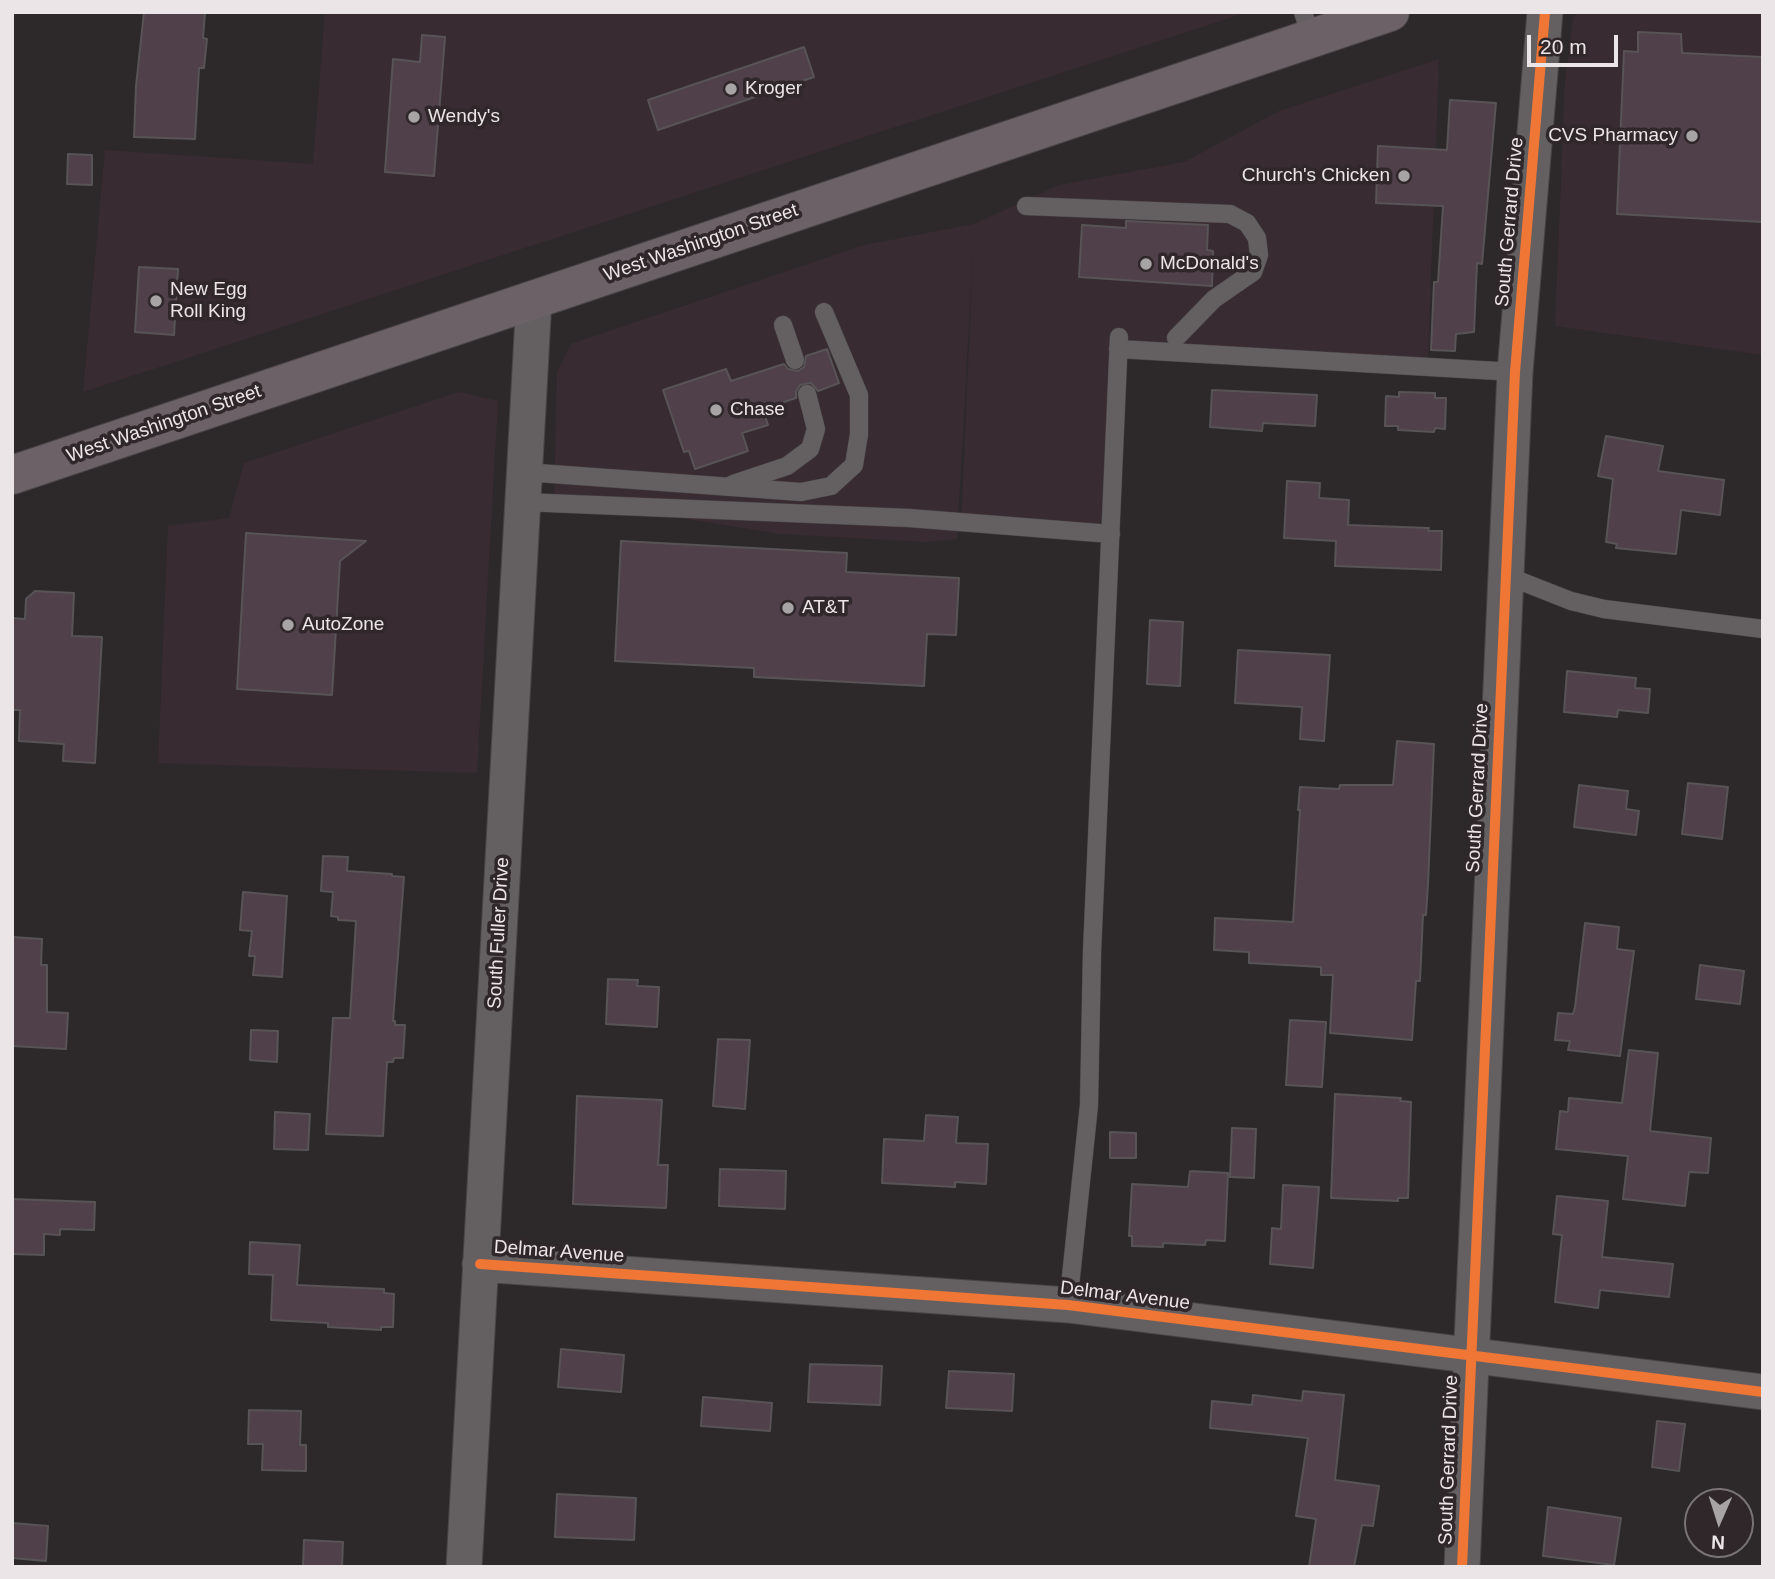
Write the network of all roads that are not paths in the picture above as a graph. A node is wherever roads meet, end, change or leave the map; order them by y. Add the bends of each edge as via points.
1 (1390, 12) edge
2 (1545, 12) edge
3 (1307, 25) edge
4 (1026, 206) dead end
5 (534, 299) junction
6 (824, 312) dead end
7 (783, 325) dead end
8 (1175, 338) dead end
9 (795, 360) dead end
10 (1515, 372) junction
11 (807, 394) dead end
12 (12, 475) edge
13 (523, 487) junction
14 (723, 487) junction
15 (1111, 534) junction
16 (1506, 575) junction
17 (1763, 629) edge
18 (480, 1264) junction
19 (1068, 1306) junction
20 (1470, 1356) junction
21 (1763, 1392) edge
22 (464, 1567) edge
23 (1462, 1567) edge

1 - 3 main road, West Washington Street
2 - 10 street, South Gerrard Drive
3 - 5 main road, West Washington Street
4 - 8 lane via 1230,214 1247,223 1257,238 1259,255 1253,272 1214,299
5 - 12 main road, West Washington Street
5 - 13 street, South Fuller Drive
6 - 14 lane via 859,395 855,465 831,486 801,492
7 - 9 lane
10 - 15 lane via 1118,343
10 - 16 street, South Gerrard Drive
11 - 14 lane via 816,429 810,449 787,466
13 - 14 lane
13 - 15 lane
13 - 18 street, South Fuller Drive
15 - 19 lane via 1088,1105
16 - 17 lane via 1604,609
16 - 20 street, South Gerrard Drive
18 - 19 street, Delmar Avenue
18 - 22 street, South Fuller Drive
19 - 20 street, Delmar Avenue
20 - 21 street, Delmar Avenue
20 - 23 street, South Gerrard Drive

